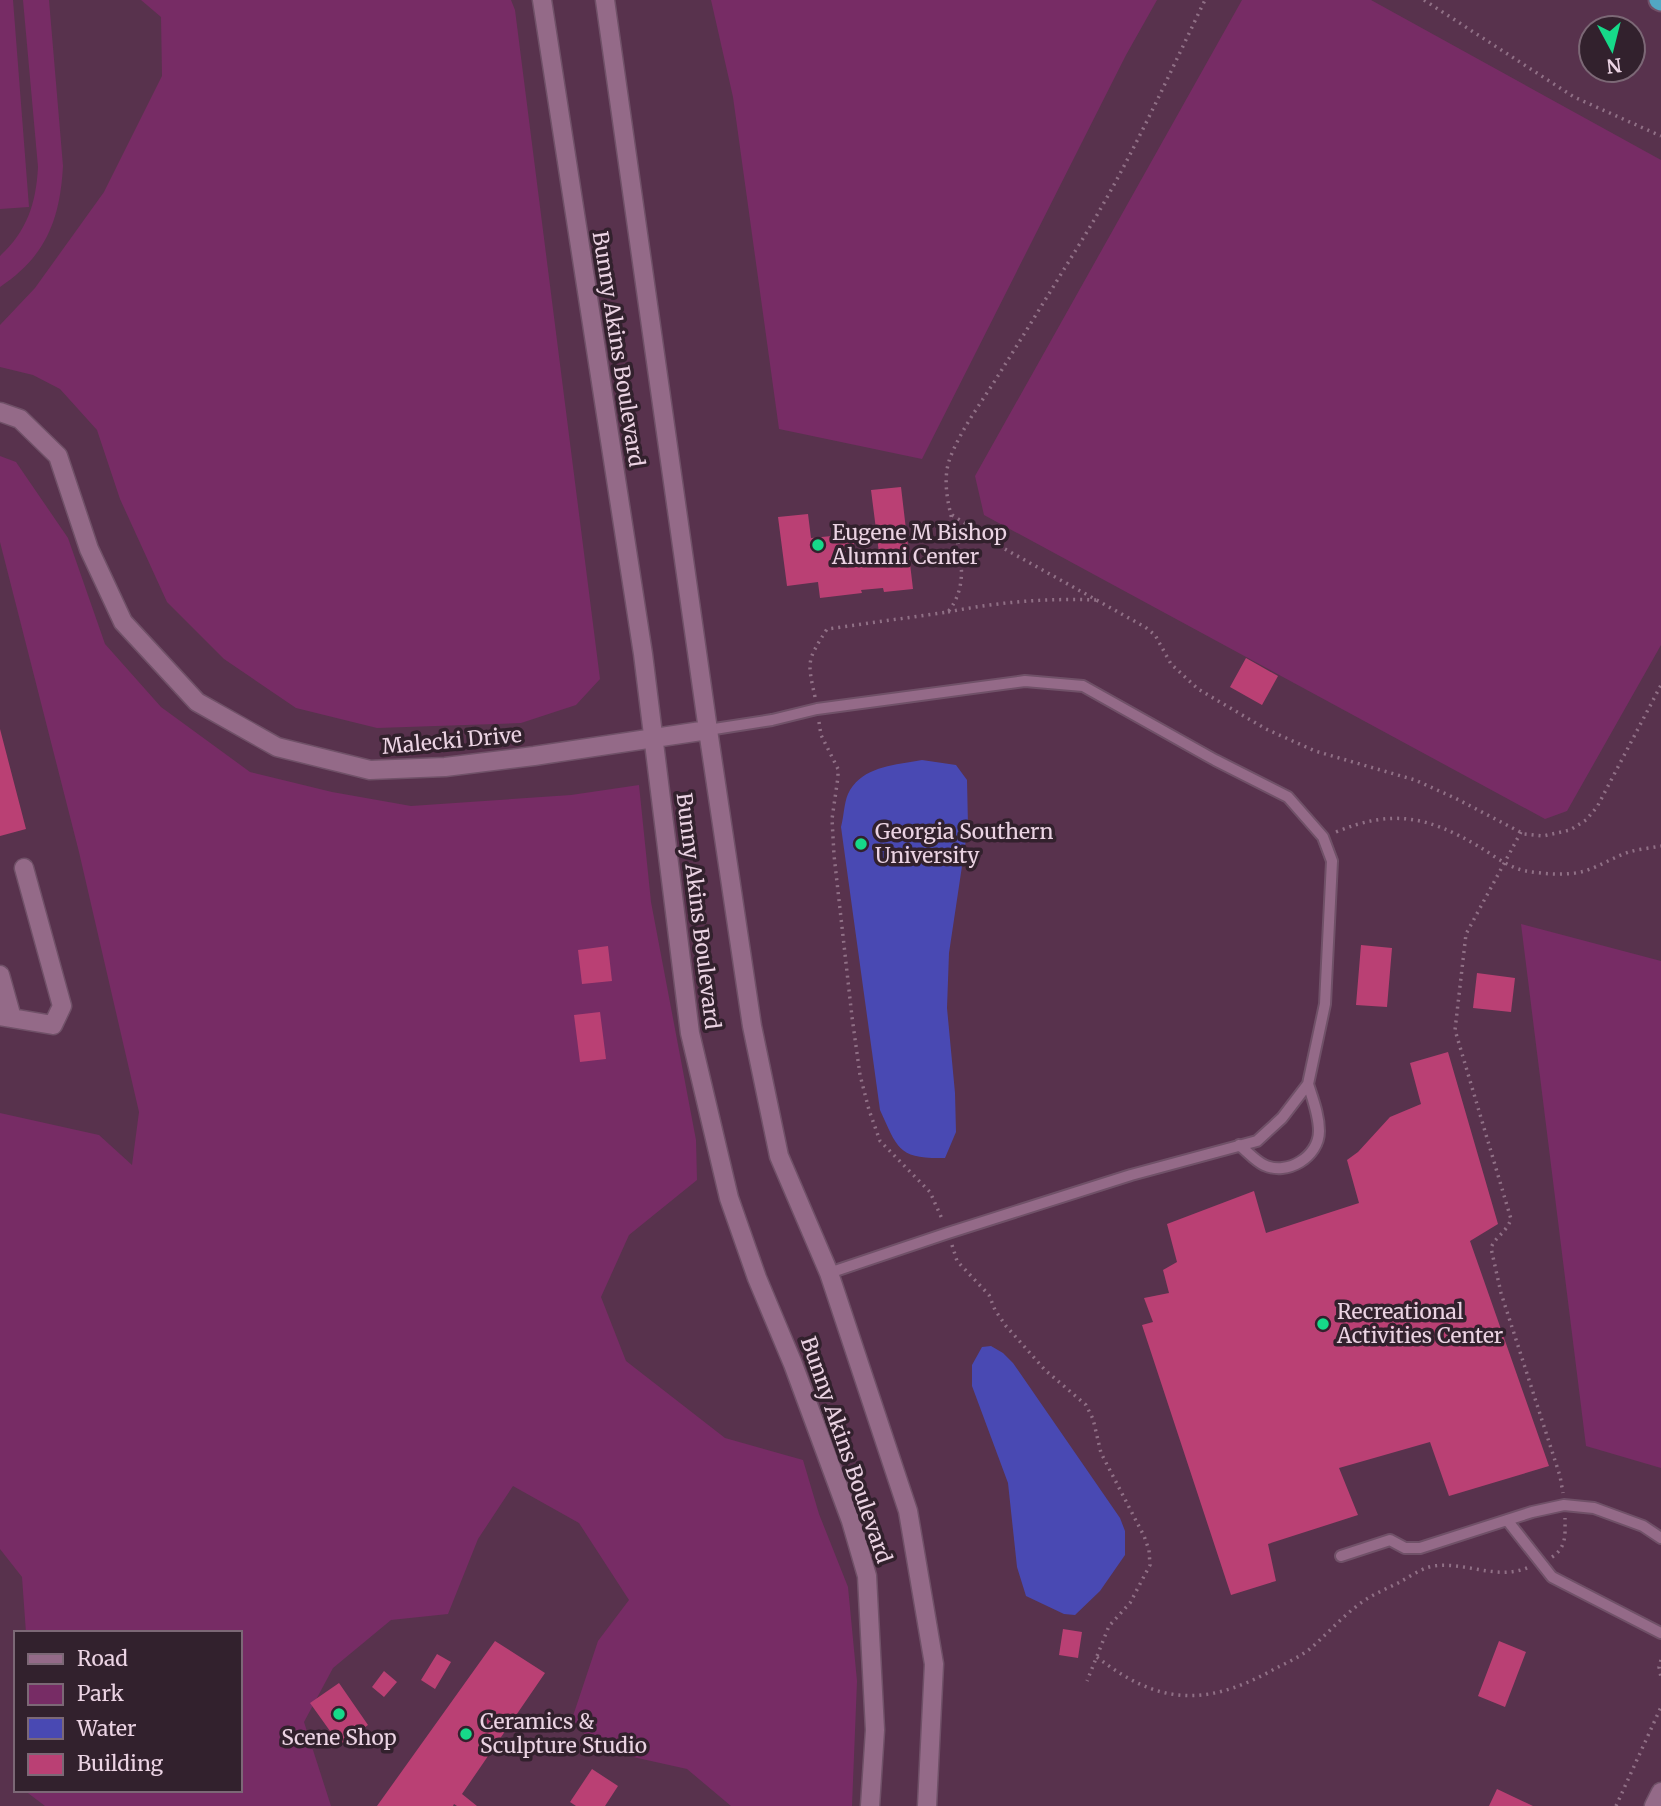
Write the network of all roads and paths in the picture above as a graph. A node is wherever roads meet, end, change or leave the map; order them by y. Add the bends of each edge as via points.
1 (542, 0) edge
2 (605, 0) edge
3 (1205, 0) edge
4 (1424, 0) edge
5 (1661, 136) edge
6 (0, 412) edge
7 (952, 515) junction
8 (1099, 600) junction
9 (948, 612) junction
10 (1661, 685) edge
11 (817, 709) junction
12 (708, 730) junction
13 (653, 738) junction
14 (1521, 832) junction
15 (1323, 837) junction
16 (1661, 846) edge
17 (1505, 862) junction
18 (24, 869) dead end
19 (0, 975) edge
20 (6, 1017) edge
21 (1308, 1084) junction
22 (1239, 1145) junction
23 (948, 1233) junction
24 (829, 1273) junction
25 (1564, 1505) junction
26 (1507, 1520) junction
27 (1661, 1538) edge
28 (1341, 1556) dead end
29 (1539, 1562) junction
30 (1661, 1633) edge
31 (1097, 1657) junction
32 (1661, 1660) edge
33 (1661, 1676) edge
34 (1087, 1681) dead end
35 (1661, 1707) edge
36 (1661, 1793) edge
37 (870, 1806) edge
38 (926, 1806) edge
39 (1616, 1806) edge
40 (1654, 1806) edge

1 - 13 street, Bunny Akins Boulevard
2 - 12 street, Bunny Akins Boulevard
3 - 7 path via 1096,218 951,458 947,473
4 - 5 path via 1573,97
6 - 13 street, Malecki Drive via 20,419 58,456 89,549 123,622 197,702 278,747 370,770 445,767
7 - 8 path
7 - 9 path via 962,575
8 - 9 path via 1054,598
8 - 14 path via 1155,635 1171,664 1198,689 1266,729 1315,751 1415,780
9 - 11 path via 827,629 809,663
10 - 14 path via 1586,820 1570,830 1543,836
11 - 12 lane
11 - 15 lane via 1025,681 1083,686 1288,797
11 - 23 path via 821,734 838,769 832,819 834,855 860,1075 880,1141 930,1192
12 - 13 street, Malecki Drive
12 - 24 street, Bunny Akins Boulevard via 752,1026 779,1156
13 - 37 street, Bunny Akins Boulevard via 690,1033 729,1198 842,1497 867,1576 875,1730
14 - 17 path
15 - 17 path via 1361,822 1416,818 1454,832
15 - 21 lane via 1332,861 1325,1004
16 - 17 path via 1630,851 1584,871 1560,874 1523,870
17 - 25 path via 1466,934 1455,1030 1511,1219 1491,1248 1501,1293 1560,1476
18 - 20 street via 62,1006 53,1025
19 - 20 street
21 - 22 lane via 1257,1141
21 - 22 lane via 1320,1134 1315,1150 1301,1163 1280,1170 1263,1165
22 - 23 lane
23 - 24 lane
23 - 31 path via 957,1261 989,1295 1006,1326 1045,1370 1086,1405 1101,1453 1149,1550 1150,1565 1130,1603 1109,1626
24 - 38 street, Bunny Akins Boulevard via 908,1511 934,1664
25 - 26 lane
25 - 27 lane via 1594,1508
25 - 29 path via 1562,1549
26 - 28 lane via 1420,1548 1405,1548 1391,1540
26 - 29 lane
29 - 30 lane via 1552,1577
29 - 31 path via 1506,1573 1429,1567 1358,1605 1308,1650 1241,1686 1217,1693 1187,1697 1141,1686
31 - 34 path
32 - 33 path
35 - 39 path
36 - 40 street

